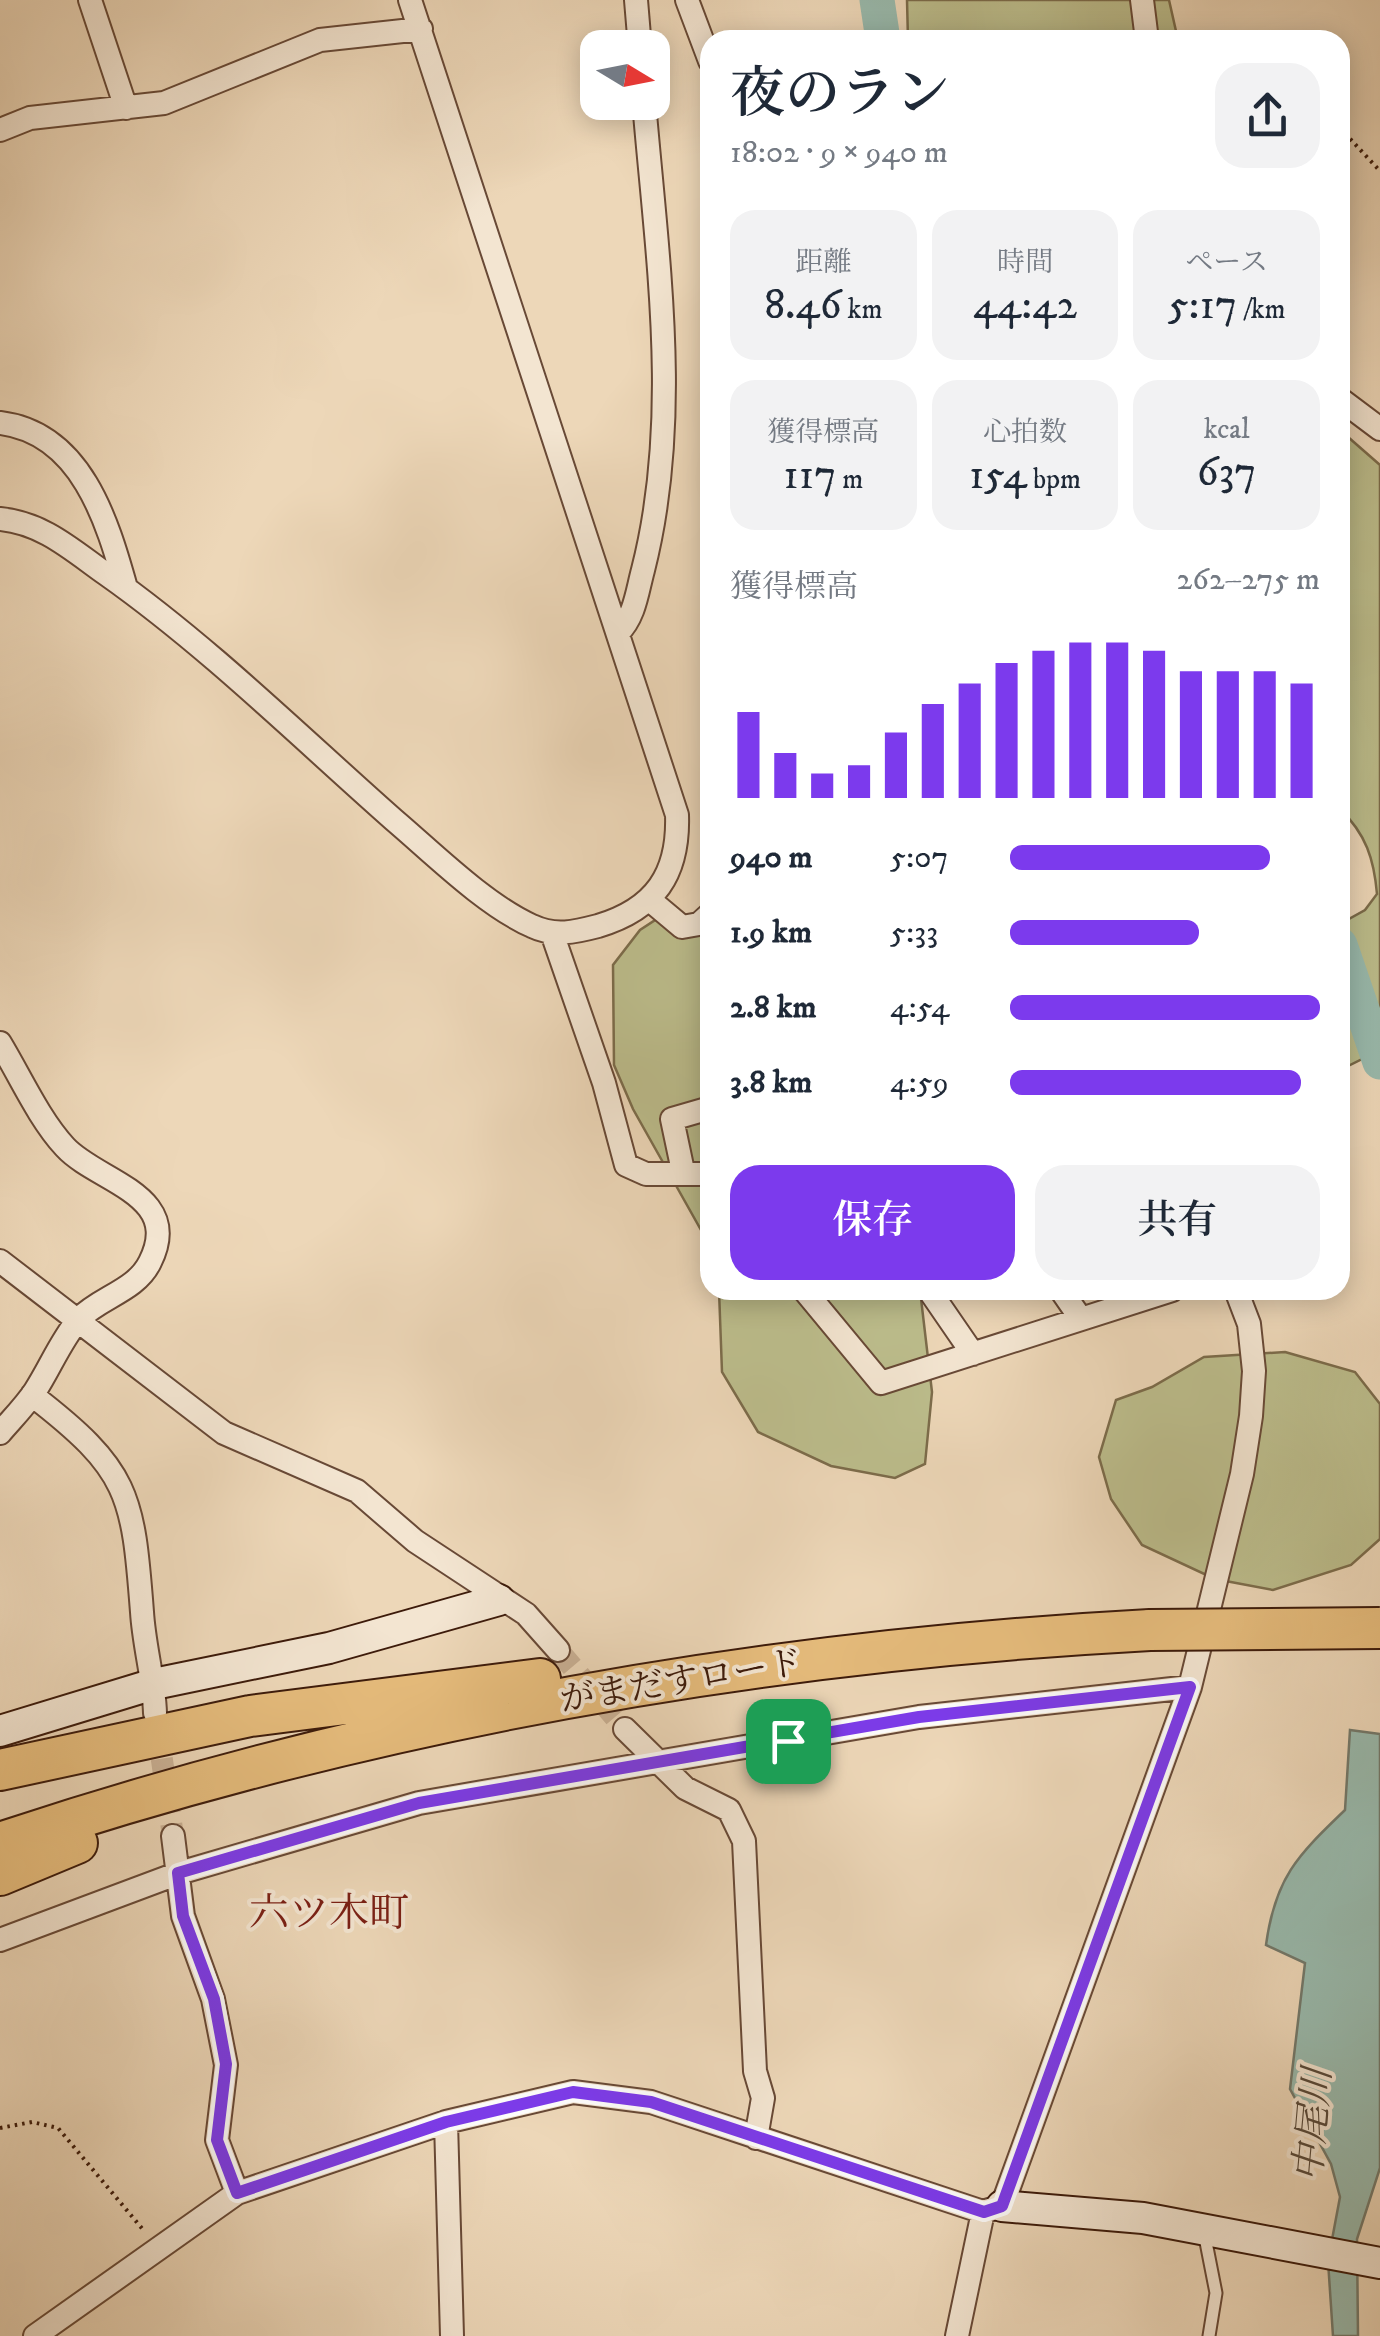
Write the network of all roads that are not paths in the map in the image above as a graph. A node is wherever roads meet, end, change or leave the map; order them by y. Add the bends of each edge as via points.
1 (90, 0) edge
2 (410, 0) edge
3 (636, 0) edge
4 (687, 0) edge
5 (1142, 0) edge
6 (421, 29) junction
7 (638, 30) edge
8 (1146, 30) edge
9 (700, 34) edge
10 (126, 108) junction
11 (645, 120) edge
12 (0, 130) edge
13 (1350, 406) edge
14 (0, 423) edge
15 (1380, 428) edge
16 (0, 519) edge
17 (126, 588) junction
18 (618, 633) junction
19 (651, 901) junction
20 (700, 923) edge
21 (552, 933) junction
22 (0, 1043) edge
23 (700, 1111) edge
24 (683, 1171) junction
25 (700, 1173) edge
26 (0, 1261) edge
27 (812, 1300) edge
28 (936, 1300) edge
29 (1068, 1300) edge
30 (1141, 1300) edge
31 (1240, 1300) edge
32 (1081, 1319) junction
33 (77, 1322) junction
34 (973, 1354) junction
35 (32, 1395) junction
36 (0, 1432) edge
37 (499, 1600) junction
38 (1380, 1628) edge
39 (558, 1650) tunnel mouth
40 (714, 1672) junction
41 (1190, 1687) junction
42 (155, 1698) junction
43 (625, 1729) tunnel mouth
44 (0, 1731) edge
45 (305, 1754) junction
46 (658, 1764) junction
47 (0, 1770) edge
48 (173, 1836) tunnel mouth
49 (0, 1843) edge
50 (178, 1873) junction
51 (0, 1875) edge
52 (0, 1940) edge
53 (446, 2122) junction
54 (756, 2138) junction
55 (237, 2193) junction
56 (993, 2209) junction
57 (1213, 2230) junction
58 (1380, 2263) edge
59 (35, 2336) edge
60 (452, 2336) edge
61 (957, 2336) edge
62 (1208, 2336) edge

1 - 10 street
2 - 6 street
3 - 7 street
4 - 9 street
5 - 8 street
6 - 10 street via 320,40 164,103
6 - 18 street
10 - 12 street via 30,118
11 - 18 street via 666,437 656,517 633,610
13 - 15 street
14 - 17 street via 43,434 95,496
16 - 17 street via 42,529
17 - 21 street via 450,868 530,926
18 - 19 street via 677,815 670,873
19 - 20 street via 682,927
19 - 21 street via 609,922
21 - 24 street via 626,1165 646,1174
22 - 33 street via 62,1144 140,1196 156,1228 156,1247 139,1279
23 - 24 street via 672,1118
24 - 25 street
26 - 33 street
27 - 34 street via 881,1383
28 - 34 street
29 - 32 street
30 - 32 street
31 - 41 street via 1252,1356 1252,1416
32 - 34 street
33 - 35 street
33 - 37 street via 238,1442 357,1491
35 - 36 street
35 - 42 street via 89,1438 113,1472 138,1539
37 - 39 street via 537,1624
37 - 42 street
38 - 40 highway, がまだすロード, bridge via 987,1639
40 - 45 highway, がまだすロード
40 - 47 highway via 533,1679 250,1716
41 - 46 street via 919,1717
41 - 56 street
42 - 44 street
43 - 46 street
45 - 49 highway, がまだすロード
45 - 51 highway
46 - 50 street via 419,1803
46 - 54 street via 729,1810 744,1841 755,2071 764,2098
48 - 50 street
50 - 52 street
50 - 55 street via 183,1916 214,1999 226,2064 217,2140
53 - 54 street via 573,2092 612,2094
53 - 55 street
53 - 60 street
54 - 56 street
55 - 59 street
56 - 57 street via 1143,2218
56 - 61 street
57 - 58 street
57 - 62 lane via 1216,2293

